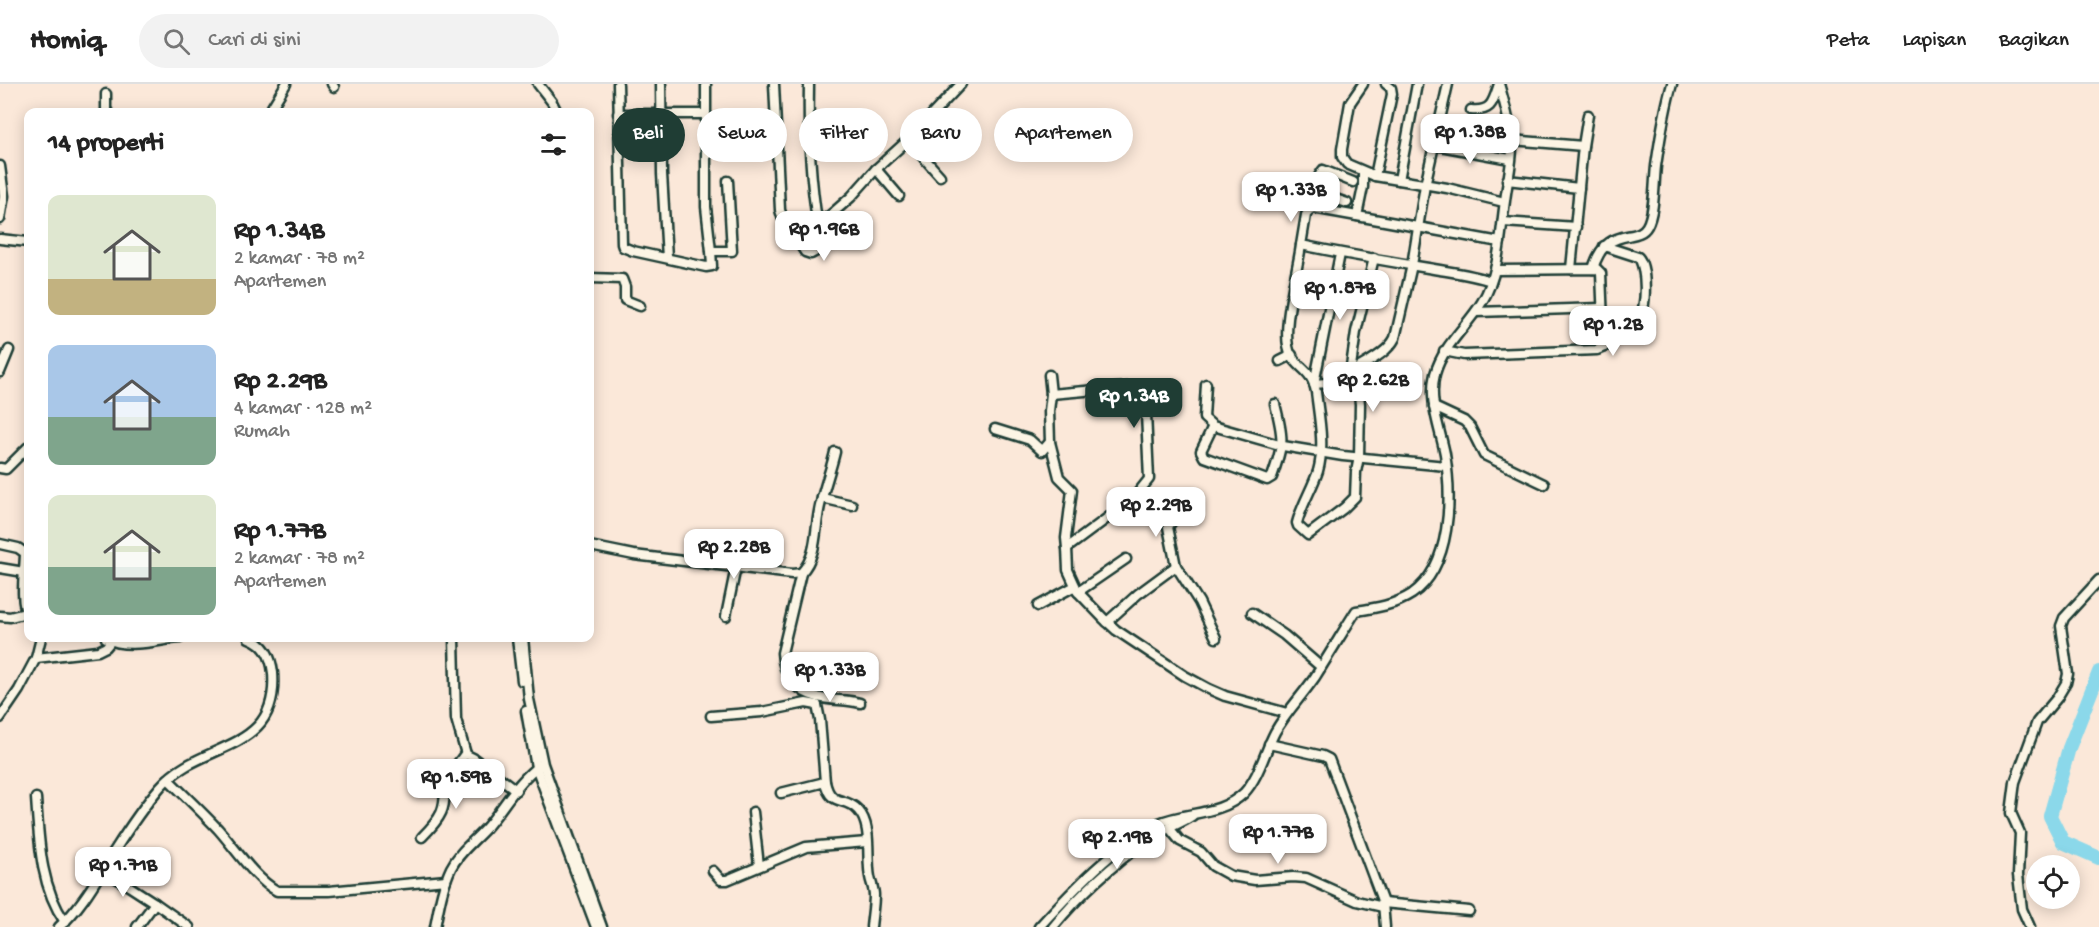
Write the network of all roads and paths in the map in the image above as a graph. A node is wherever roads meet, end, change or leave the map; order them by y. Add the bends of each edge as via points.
1 (286, 84) edge
2 (538, 84) edge
3 (618, 84) edge
4 (661, 84) edge
5 (706, 84) edge
6 (774, 84) edge
7 (809, 84) edge
8 (961, 84) edge
9 (1364, 84) edge
10 (1386, 84) edge
11 (1417, 84) edge
12 (1448, 84) edge
13 (1499, 84) edge
14 (1672, 84) edge
15 (106, 94) dead end
16 (106, 108) edge
17 (271, 108) edge
18 (555, 108) edge
19 (618, 108) edge
20 (661, 108) edge
21 (706, 108) edge
22 (939, 108) edge
23 (1471, 110) dead end
24 (1588, 114) dead end
25 (1511, 140) junction
26 (1435, 146) junction
27 (1583, 146) junction
28 (900, 148) edge
29 (1510, 159) junction
30 (619, 162) edge
31 (663, 162) edge
32 (706, 162) edge
33 (928, 162) edge
34 (0, 166) edge
35 (876, 169) junction
36 (1363, 172) junction
37 (940, 176) dead end
38 (1375, 176) junction
39 (1399, 180) junction
40 (1507, 180) junction
41 (728, 181) dead end
42 (1353, 182) dead end
43 (1425, 185) junction
44 (1580, 188) junction
45 (1315, 192) junction
46 (899, 196) dead end
47 (1504, 202) junction
48 (1347, 203) dead end
49 (1313, 208) junction
50 (1357, 216) junction
51 (0, 219) edge
52 (1503, 222) junction
53 (864, 225) dead end
54 (818, 226) junction
55 (1418, 227) junction
56 (1575, 227) junction
57 (794, 235) junction
58 (0, 239) edge
59 (24, 242) edge
60 (1500, 242) junction
61 (1301, 245) junction
62 (1604, 246) junction
63 (711, 251) junction
64 (1340, 254) junction
65 (666, 258) junction
66 (1374, 258) junction
67 (1412, 265) junction
68 (1571, 269) junction
69 (1593, 269) junction
70 (1496, 270) junction
71 (594, 278) edge
72 (1491, 281) junction
73 (640, 306) dead end
74 (1601, 308) junction
75 (1476, 312) junction
76 (1604, 347) junction
77 (9, 350) dead end
78 (1444, 351) junction
79 (1292, 356) junction
80 (1280, 362) dead end
81 (0, 372) edge
82 (1049, 375) dead end
83 (1351, 376) junction
84 (1206, 384) dead end
85 (1314, 384) junction
86 (1051, 394) junction
87 (1275, 404) dead end
88 (1434, 407) junction
89 (1214, 426) junction
90 (995, 429) dead end
91 (1050, 442) junction
92 (1283, 446) junction
93 (24, 451) edge
94 (836, 452) dead end
95 (1322, 453) junction
96 (1359, 457) junction
97 (1446, 466) junction
98 (0, 468) edge
99 (1544, 484) dead end
100 (822, 498) junction
101 (852, 506) dead end
102 (1175, 517) dead end
103 (0, 544) edge
104 (594, 547) edge
105 (1067, 548) junction
106 (1126, 559) dead end
107 (1176, 566) junction
108 (736, 567) junction
109 (0, 568) edge
110 (24, 572) junction
111 (801, 573) junction
112 (2099, 580) edge
113 (1076, 589) junction
114 (24, 601) edge
115 (1038, 606) dead end
116 (1252, 613) dead end
117 (24, 615) edge
118 (0, 616) edge
119 (726, 616) dead end
120 (1107, 622) junction
121 (1216, 638) dead end
122 (40, 642) edge
123 (106, 642) edge
124 (118, 642) edge
125 (143, 642) edge
126 (257, 642) edge
127 (454, 642) edge
128 (517, 642) edge
129 (523, 642) edge
130 (36, 658) junction
131 (1321, 667) junction
132 (860, 703) dead end
133 (1287, 713) junction
134 (711, 716) dead end
135 (0, 718) edge
136 (1269, 744) junction
137 (466, 754) junction
138 (540, 765) junction
139 (168, 779) junction
140 (825, 783) junction
141 (516, 790) junction
142 (781, 794) dead end
143 (36, 798) dead end
144 (753, 812) dead end
145 (1195, 814) junction
146 (1170, 829) junction
147 (422, 837) dead end
148 (867, 842) junction
149 (1107, 861) junction
150 (759, 866) junction
151 (1113, 868) junction
152 (104, 870) junction
153 (713, 871) dead end
154 (446, 880) junction
155 (155, 903) junction
156 (1383, 905) junction
157 (1469, 910) dead end
158 (62, 924) edge
159 (137, 927) edge
160 (189, 927) edge
161 (435, 927) edge
162 (596, 927) edge
163 (602, 927) edge
164 (871, 927) edge
165 (1039, 927) edge
166 (1053, 927) edge
167 (1385, 927) edge
168 (2030, 927) edge

1 - 17 street
2 - 18 street
3 - 19 street
4 - 20 street
5 - 21 street
6 - 57 street via 780,210 785,226
7 - 54 street
8 - 22 street
9 - 36 street via 1350,103 1342,149 1344,160
10 - 38 street via 1392,94
11 - 39 street
12 - 26 street
13 - 23 street via 1489,107
13 - 25 street
14 - 62 street via 1647,226
15 - 16 street
24 - 27 street
25 - 27 street
25 - 29 street
26 - 29 street
26 - 43 street
27 - 44 street
28 - 35 street
29 - 40 street
30 - 65 street via 623,247
31 - 65 street
32 - 63 street
33 - 37 street
34 - 51 street via 4,196
35 - 46 street
35 - 54 street
36 - 38 street
36 - 50 street
38 - 39 street
39 - 43 street
40 - 44 street
40 - 47 street
41 - 63 street via 732,251
42 - 45 street via 1323,170
43 - 47 street
43 - 55 street
44 - 56 street
45 - 48 street
45 - 49 street
47 - 52 street
49 - 50 street
49 - 61 street via 1306,215
50 - 55 street
52 - 56 street
52 - 60 street
53 - 57 street via 811,254 805,252
54 - 57 street
55 - 60 street
55 - 67 street
56 - 68 street
58 - 59 street
60 - 70 street
61 - 64 street
61 - 79 street via 1288,318
62 - 69 street
62 - 76 street via 1642,260 1644,303 1639,318
63 - 65 street via 712,266 706,267
64 - 66 street
64 - 85 street
66 - 67 street
66 - 83 street via 1356,332
67 - 72 street
67 - 83 street via 1392,345
68 - 69 street
68 - 70 street
69 - 74 street via 1600,273
70 - 72 street
71 - 73 street via 622,279 625,300
72 - 75 street
74 - 75 street
74 - 76 street
75 - 78 street
76 - 78 street via 1464,355
77 - 81 street
78 - 88 street via 1432,389
79 - 80 street
79 - 85 street
82 - 86 street
83 - 85 street
83 - 96 street via 1360,404
84 - 89 street via 1204,418
85 - 95 street
86 - 91 street
86 - 105 street via 1141,386 1145,391 1149,480 1133,499
87 - 92 street
88 - 97 street
88 - 99 street via 1464,421 1484,455
89 - 92 street
89 - 92 street via 1201,451 1204,457 1266,480 1272,477
90 - 91 street via 1025,438 1042,451
91 - 105 street via 1060,480 1072,490
92 - 95 street
93 - 98 street via 6,469
94 - 100 street
95 - 96 street
95 - 96 street via 1297,523 1308,535 1355,497
96 - 97 street
97 - 131 street via 1449,496 1444,537 1428,580 1395,603 1356,612
100 - 101 street
100 - 111 street via 813,552
102 - 107 street via 1168,527
103 - 110 street via 24,551
104 - 108 street
105 - 113 street via 1068,570
106 - 113 street
107 - 120 street
107 - 121 street
108 - 111 street
108 - 119 street
109 - 110 street
110 - 114 street
111 - 132 street via 782,653 786,674 816,697
112 - 168 street via 2064,618 2061,626 2066,684 2037,722 2014,782 2011,813 2020,833 2018,875 2022,909
113 - 115 street
113 - 120 street
116 - 131 street via 1284,634
117 - 118 street
120 - 133 street via 1197,683 1226,696
122 - 130 street
123 - 130 street via 101,650
124 - 125 street
126 - 139 street via 269,654 272,665 272,693 265,718 248,735
127 - 137 street via 456,719
128 - 138 street via 528,727
129 - 138 street
130 - 135 street
131 - 133 street
133 - 136 street
134 - 140 street via 807,703 817,705
136 - 145 street via 1244,793 1222,807
136 - 156 street via 1329,759
137 - 141 street
137 - 147 street via 445,780 441,814
138 - 141 street
138 - 162 street
138 - 163 street
139 - 152 street via 145,806
139 - 154 street via 277,891 329,891
140 - 142 street
140 - 148 street via 830,797 849,803 862,815
141 - 154 street via 461,853
143 - 158 street via 43,868
144 - 150 street
145 - 146 street
145 - 149 street via 1159,823
146 - 151 street via 1153,836
146 - 156 street via 1180,841 1231,876 1255,880 1306,878 1357,901
148 - 150 street via 806,847
148 - 164 street via 874,892
149 - 151 street
149 - 165 street
150 - 153 street via 727,880 721,880
151 - 166 street
152 - 155 street
152 - 158 street
154 - 161 street
155 - 159 street
155 - 160 street
156 - 157 street
156 - 167 street

